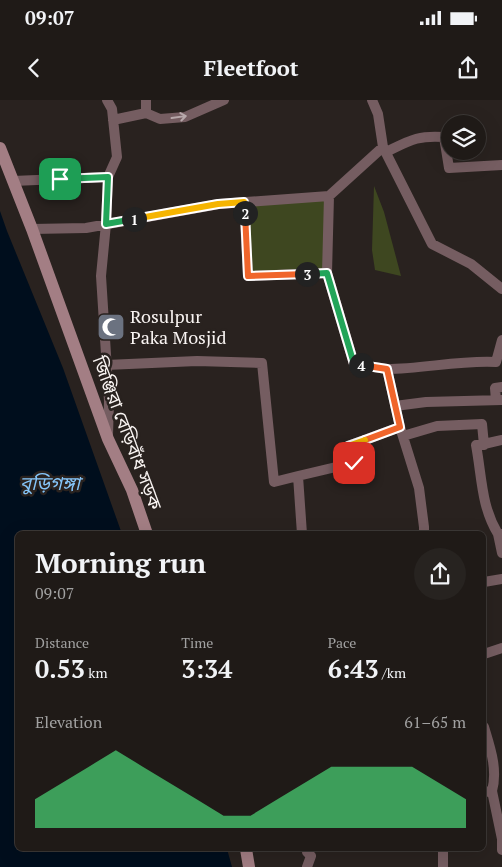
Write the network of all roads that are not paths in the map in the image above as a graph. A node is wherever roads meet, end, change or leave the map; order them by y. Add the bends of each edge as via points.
1 (107, 100) edge
2 (146, 100) edge
3 (224, 100) edge
4 (372, 100) edge
5 (146, 113) junction
6 (114, 120) junction
7 (0, 148) edge
8 (384, 149) junction
9 (502, 165) edge
10 (108, 177) junction
11 (13, 181) junction
12 (329, 196) junction
13 (244, 202) junction
14 (106, 224) junction
15 (32, 229) junction
16 (327, 273) junction
17 (502, 289) edge
18 (502, 340) edge
19 (106, 365) junction
20 (387, 369) junction
21 (502, 387) edge
22 (499, 400) edge
23 (395, 406) junction
24 (401, 432) junction
25 (108, 439) junction
26 (502, 440) edge
27 (484, 444) junction
28 (298, 476) junction
29 (145, 531) edge
30 (302, 531) edge
31 (424, 531) edge
32 (500, 534) edge
33 (502, 553) edge
34 (502, 579) edge
35 (486, 582) edge
36 (502, 648) edge
37 (486, 653) edge
38 (486, 734) edge
39 (488, 791) edge
40 (502, 850) edge
41 (246, 851) edge
42 (307, 851) edge
43 (443, 851) edge
44 (249, 867) edge
45 (307, 867) edge
46 (443, 867) edge

1 - 6 street
2 - 5 street
5 -> 3 street via 160,119 185,117
4 - 8 street
5 - 6 street
6 - 10 street via 117,157
7 - 11 street, জিঞ্জিরা বেড়িবাঁধ সড়ক
8 - 9 street via 428,136 444,137 449,168
8 - 12 street
8 - 17 street via 432,244 471,264
10 - 11 street
10 - 14 street
11 - 15 street, জিঞ্জিরা বেড়িবাঁধ সড়ক
12 - 13 street
12 - 16 street
13 - 14 street
13 - 16 street via 248,276
14 - 15 street via 86,228
14 - 19 street via 101,276
15 - 25 street, জিঞ্জিরা বেড়িবাঁধ সড়ক
16 - 20 street via 354,364
18 - 20 street via 496,362
19 - 25 street
19 - 28 street via 197,361 262,363 274,482
20 - 23 street
21 - 22 street via 495,388
22 - 23 street
23 - 24 street
24 - 27 street via 482,424
24 - 28 street via 348,446 354,463
24 - 31 street via 419,488
25 - 29 street, জিঞ্জিরা বেড়িবাঁধ সড়ক via 132,490
26 - 27 street
27 - 32 street via 476,445 483,498 490,521
28 - 30 street
32 - 33 street
34 - 35 street
36 - 37 street
38 - 39 street via 495,780
39 - 40 street via 502,839
41 - 44 street
42 - 45 street via 311,856
43 - 46 street

